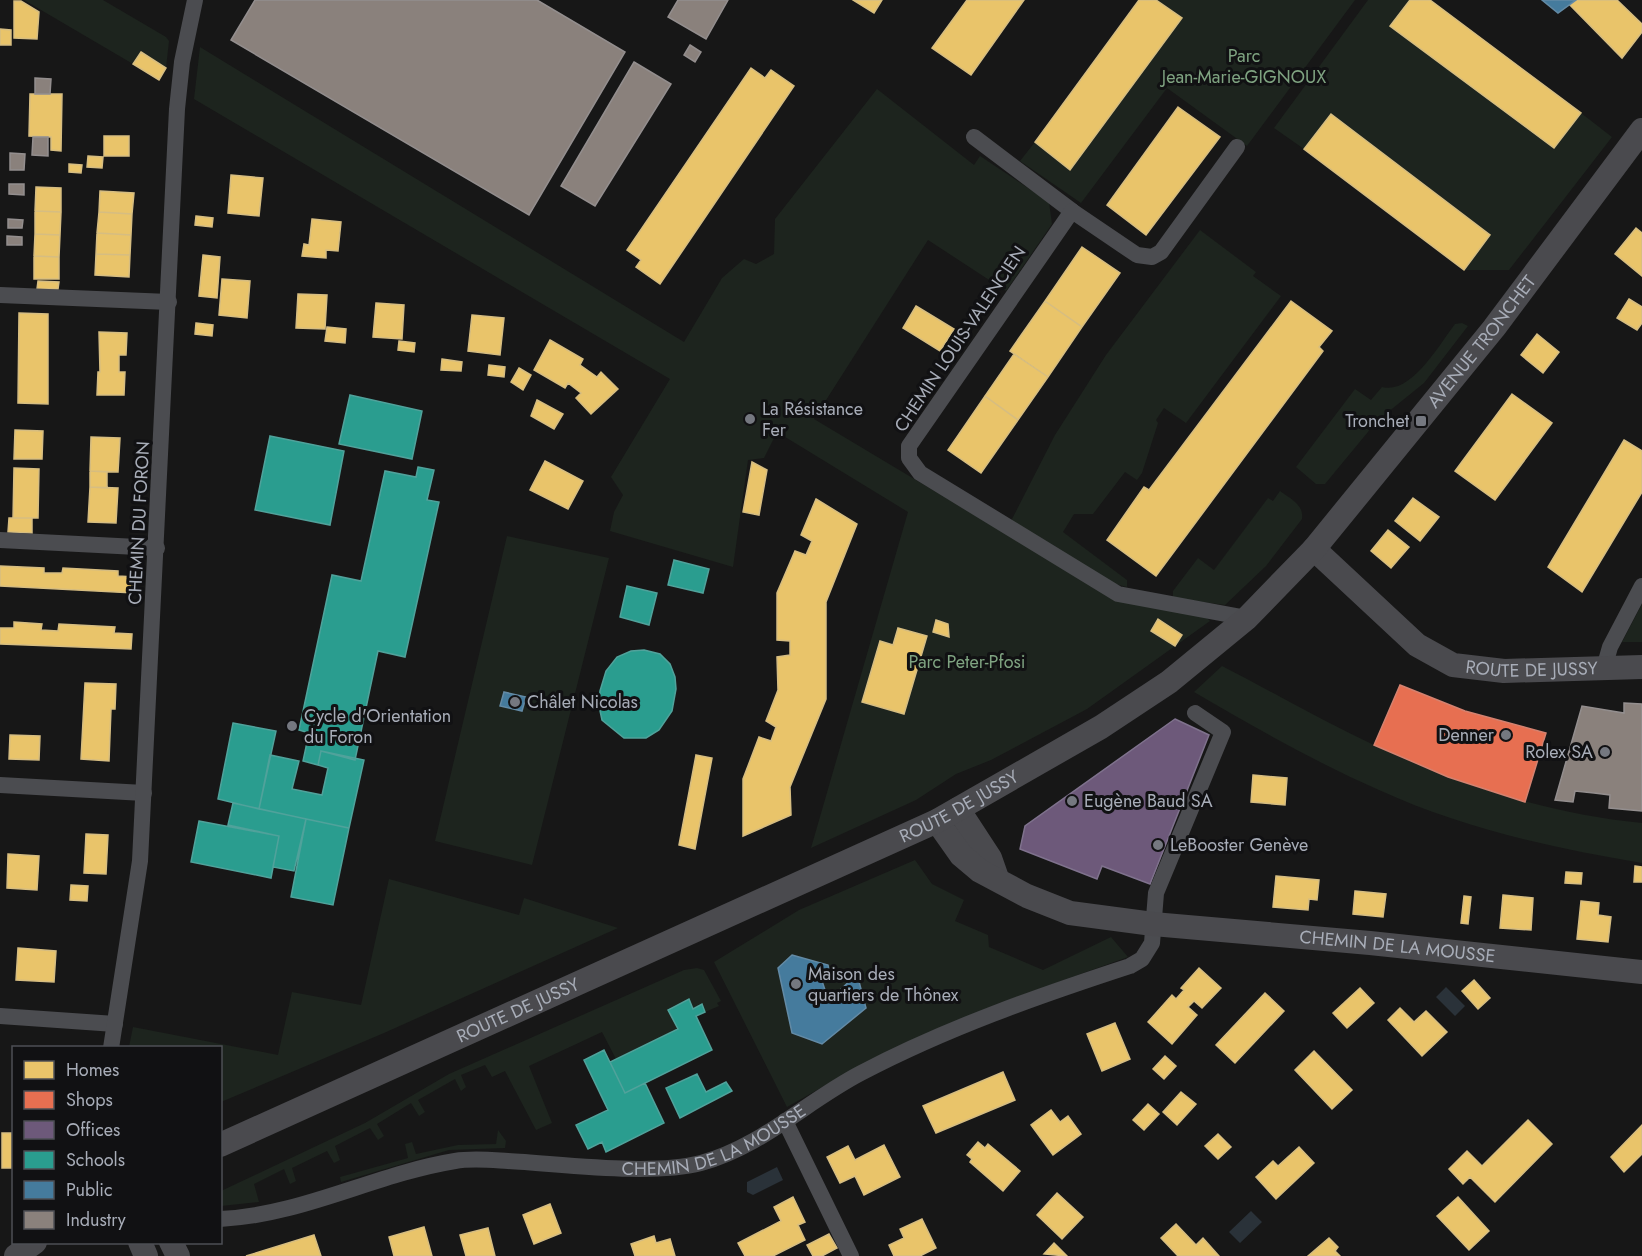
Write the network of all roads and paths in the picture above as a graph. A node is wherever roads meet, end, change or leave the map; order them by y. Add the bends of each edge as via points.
1 (195, 0) edge
2 (1642, 130) edge
3 (974, 137) dead end
4 (1237, 147) dead end
5 (1072, 210) junction
6 (0, 295) edge
7 (169, 302) junction
8 (0, 540) edge
9 (157, 548) junction
10 (1314, 549) junction
11 (1642, 586) edge
12 (1247, 618) junction
13 (1642, 667) edge
14 (1604, 668) junction
15 (1195, 713) dead end
16 (0, 785) edge
17 (144, 793) junction
18 (958, 809) junction
19 (937, 821) junction
20 (997, 878) junction
21 (1153, 924) junction
22 (1642, 972) edge
23 (0, 1016) edge
24 (115, 1024) junction
25 (111, 1046) edge
26 (785, 1121) junction
27 (222, 1144) edge
28 (222, 1219) edge
29 (32, 1244) edge
30 (16, 1256) edge
31 (851, 1256) edge

1 - 7 street, CHEMIN DU FORON via 177,109
2 - 10 main road, AVENUE TRONCHET via 1487,337
3 - 5 street
4 - 5 street via 1161,252 1152,257 1137,255
5 - 12 street, CHEMIN LOUIS-VALENCIEN via 909,446 909,458 920,473 1118,594
6 - 7 street
7 - 9 street, CHEMIN DU FORON
8 - 9 street
9 - 17 street, CHEMIN DU FORON
10 - 12 main road, ROUTE DE JUSSY
10 - 14 main road, ROUTE DE JUSSY via 1417,645 1453,665 1504,671
11 - 14 street via 1610,647
12 - 18 main road, ROUTE DE JUSSY via 1169,682 1101,727
13 - 14 main road, ROUTE DE JUSSY
15 - 21 street, CHEMIN DE LA MOUSSE via 1224,732 1156,893
16 - 17 street
17 - 24 street, CHEMIN DU FORON via 140,861
18 - 19 main road, ROUTE DE JUSSY
18 - 20 main road via 990,858
19 - 20 main road, CHEMIN DE LA MOUSSE via 961,855 980,871
19 - 27 main road, ROUTE DE JUSSY
20 - 21 main road, CHEMIN DE LA MOUSSE via 1027,896 1070,912
21 - 22 main road, CHEMIN DE LA MOUSSE
21 - 26 street, CHEMIN DE LA MOUSSE via 1152,943 1142,959 1130,966 925,1041 858,1074
23 - 24 street
24 - 25 street, CHEMIN DU FORON
26 - 28 street, CHEMIN DE LA MOUSSE via 742,1149 700,1163 651,1167 457,1160 267,1214
26 - 31 street
29 - 30 main road

